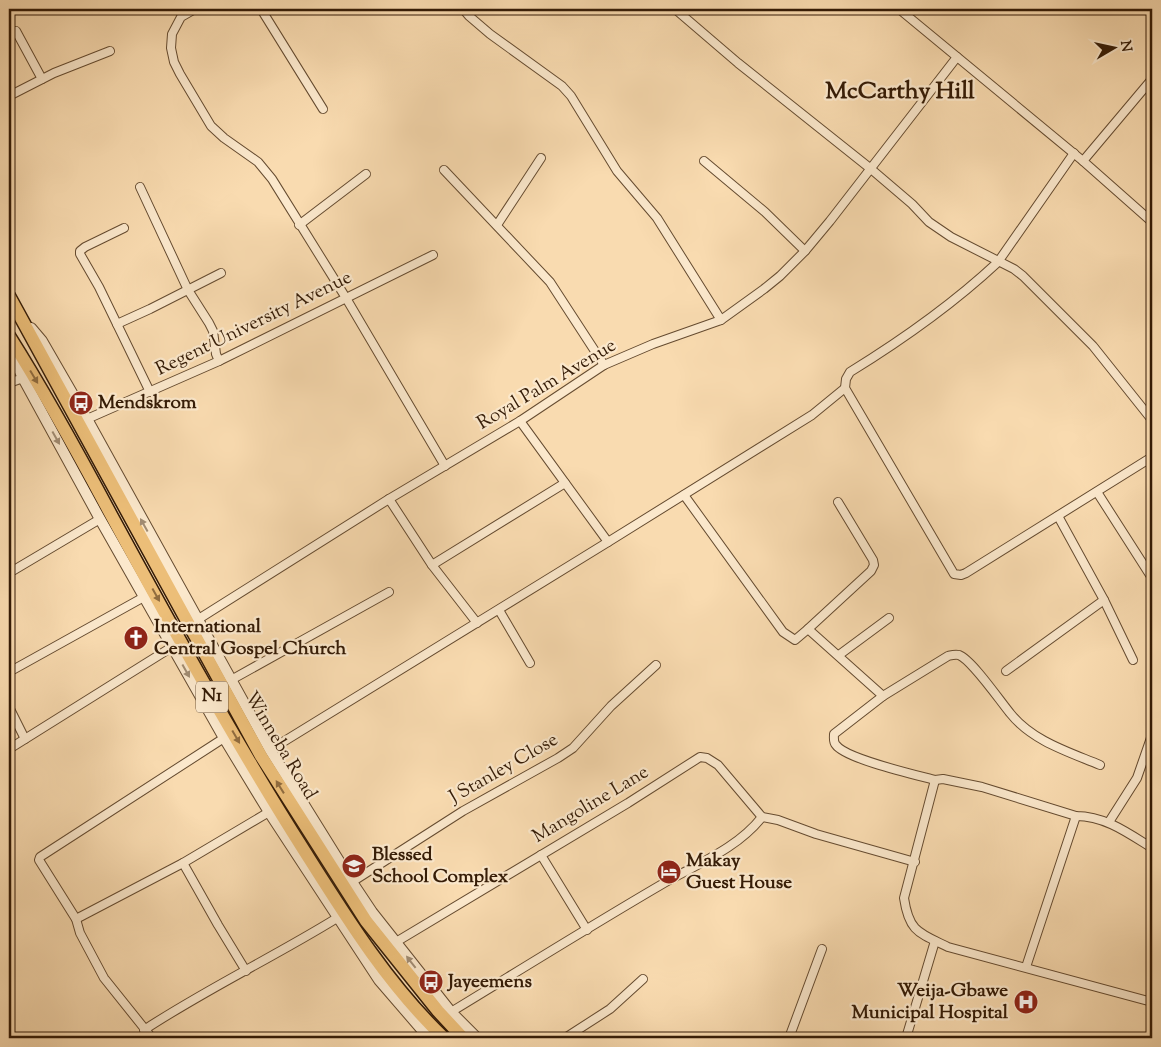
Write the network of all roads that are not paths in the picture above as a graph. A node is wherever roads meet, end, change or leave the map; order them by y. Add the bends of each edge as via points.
1 (195, 9) edge
2 (261, 9) edge
3 (463, 9) edge
4 (675, 9) edge
5 (900, 9) edge
6 (16, 31) dead end
7 (110, 51) dead end
8 (957, 57) junction
9 (42, 79) junction
10 (1152, 79) edge
11 (9, 96) edge
12 (323, 109) dead end
13 (1074, 153) junction
14 (541, 158) dead end
15 (704, 161) dead end
16 (1083, 161) junction
17 (444, 170) dead end
18 (871, 170) junction
19 (366, 174) dead end
20 (140, 187) dead end
21 (1152, 222) edge
22 (299, 224) junction
23 (497, 225) junction
24 (124, 228) dead end
25 (805, 251) junction
26 (433, 255) dead end
27 (998, 262) junction
28 (221, 272) dead end
29 (188, 290) junction
30 (9, 296) edge
31 (346, 298) junction
32 (20, 316) junction
33 (721, 320) junction
34 (117, 324) junction
35 (9, 336) edge
36 (9, 348) edge
37 (219, 360) junction
38 (604, 365) junction
39 (23, 378) junction
40 (9, 383) edge
41 (845, 388) junction
42 (150, 392) junction
43 (87, 419) junction
44 (1152, 420) edge
45 (520, 421) junction
46 (1152, 456) edge
47 (445, 466) junction
48 (565, 483) junction
49 (1098, 492) junction
50 (684, 494) junction
51 (389, 499) junction
52 (838, 502) dead end
53 (1058, 516) junction
54 (100, 519) junction
55 (608, 542) junction
56 (432, 565) junction
57 (9, 573) edge
58 (1152, 578) edge
59 (389, 592) dead end
60 (144, 597) junction
61 (1104, 600) junction
62 (499, 610) junction
63 (889, 618) dead end
64 (197, 620) junction
65 (477, 623) junction
66 (808, 629) junction
67 (172, 647) junction
68 (839, 655) junction
69 (1133, 660) dead end
70 (530, 663) dead end
71 (656, 665) dead end
72 (1006, 671) dead end
73 (9, 672) edge
74 (231, 680) junction
75 (883, 696) junction
76 (9, 707) edge
77 (1152, 735) edge
78 (224, 738) junction
79 (25, 739) junction
80 (9, 749) edge
81 (270, 750) junction
82 (1100, 766) dead end
83 (935, 780) junction
84 (269, 812) junction
85 (1076, 816) junction
86 (762, 817) junction
87 (1109, 822) junction
88 (321, 842) junction
89 (1152, 848) edge
90 (302, 855) junction
91 (541, 855) junction
92 (914, 862) junction
93 (183, 863) junction
94 (352, 882) junction
95 (337, 918) junction
96 (76, 919) junction
97 (587, 930) junction
98 (934, 941) junction
99 (396, 942) junction
100 (822, 949) dead end
101 (1026, 967) junction
102 (246, 971) junction
103 (643, 979) dead end
104 (1152, 1002) edge
105 (451, 1012) junction
106 (144, 1030) junction
107 (152, 1038) edge
108 (428, 1038) edge
109 (444, 1038) edge
110 (462, 1038) edge
111 (477, 1038) edge
112 (565, 1038) edge
113 (789, 1038) edge
114 (906, 1038) edge

1 - 22 street via 181,17 172,34 171,48 180,74 212,126 258,162
2 - 12 street
3 - 33 street via 490,34 571,96 617,171 657,218
4 - 18 street
5 - 8 street
6 - 9 street
7 - 9 street
8 - 13 street
8 - 18 street, Royal Palm Avenue
9 - 11 street
10 - 16 street
13 - 16 street
13 - 27 street
14 - 23 street
15 - 25 street via 765,212
16 - 21 street
17 - 23 street
18 - 25 street, Royal Palm Avenue
18 - 27 street via 929,222
19 - 22 street
20 - 29 street
22 - 31 street
23 - 38 street via 550,282
24 - 34 street via 80,251
25 - 33 street, Royal Palm Avenue via 780,276
26 - 31 street, Regent University Avenue
27 - 41 street via 899,342 850,372
27 - 44 street via 1023,276 1093,346
28 - 29 street
29 - 34 street
29 - 37 street via 213,331
30 - 32 highway, Winneba Road / N1
31 - 37 street, Regent University Avenue
31 - 47 street
32 - 43 street via 42,342
88 -> 32 highway, Winneba Road / N1 via 261,756
33 - 38 street, Royal Palm Avenue
34 - 42 street
35 -> 90 highway, Winneba Road / N1 via 72,441
36 - 39 street
37 - 42 street, Regent University Avenue
38 - 45 street, Royal Palm Avenue
39 - 40 street
39 -> 54 street
41 - 50 street via 812,414
41 - 53 street via 954,574 966,573
42 - 43 street, Regent University Avenue
64 -> 43 street
45 - 47 street, Royal Palm Avenue
45 - 48 street
46 - 49 street
47 - 51 street, Royal Palm Avenue
48 - 55 street
48 - 56 street
49 - 53 street
49 - 58 street
50 - 55 street
50 - 66 street via 784,632 794,640
51 - 56 street
51 - 64 street, Royal Palm Avenue
52 - 66 street via 874,565
53 - 61 street
54 - 57 street
54 - 60 street
55 - 62 street
56 - 65 street
59 - 74 street
60 - 67 street
60 - 73 street
61 - 69 street
61 - 72 street
62 - 65 street
62 - 70 street
63 - 68 street
64 - 74 street
65 - 81 street
66 - 68 street
67 -> 78 street
67 - 79 street
68 - 75 street
71 - 94 street, J Stanley Close via 611,706 573,748 462,811
74 - 81 street
75 - 82 street via 956,654 988,683 1025,729
75 - 83 street via 834,734 837,747 864,760
76 - 79 street
77 - 87 street via 1137,778
78 - 84 street
78 - 96 street via 40,857 40,863
79 - 80 street
81 - 88 street
83 - 85 street via 982,787
83 - 92 street
84 - 90 street
84 - 93 street
85 - 87 street
85 - 101 street
86 - 91 street, Mangoline Lane via 718,765 700,757
86 - 92 street
86 - 97 street via 741,840
87 - 89 street
88 - 94 street
88 - 110 highway, Winneba Road / N1 via 366,921
90 - 95 street
90 - 109 highway, Winneba Road / N1 via 390,978
91 - 97 street
91 - 99 street, Mangoline Lane
92 - 98 street via 904,898 906,913 921,934
93 - 96 street
93 - 102 street
94 - 99 street
95 - 102 street
95 - 108 street via 379,980
96 - 106 street via 91,957
97 - 105 street
98 - 101 street
98 - 114 street
105 -> 99 street
100 - 113 street
101 - 104 street
102 - 106 street
103 - 112 street via 610,1009
105 - 111 street
106 - 107 street

